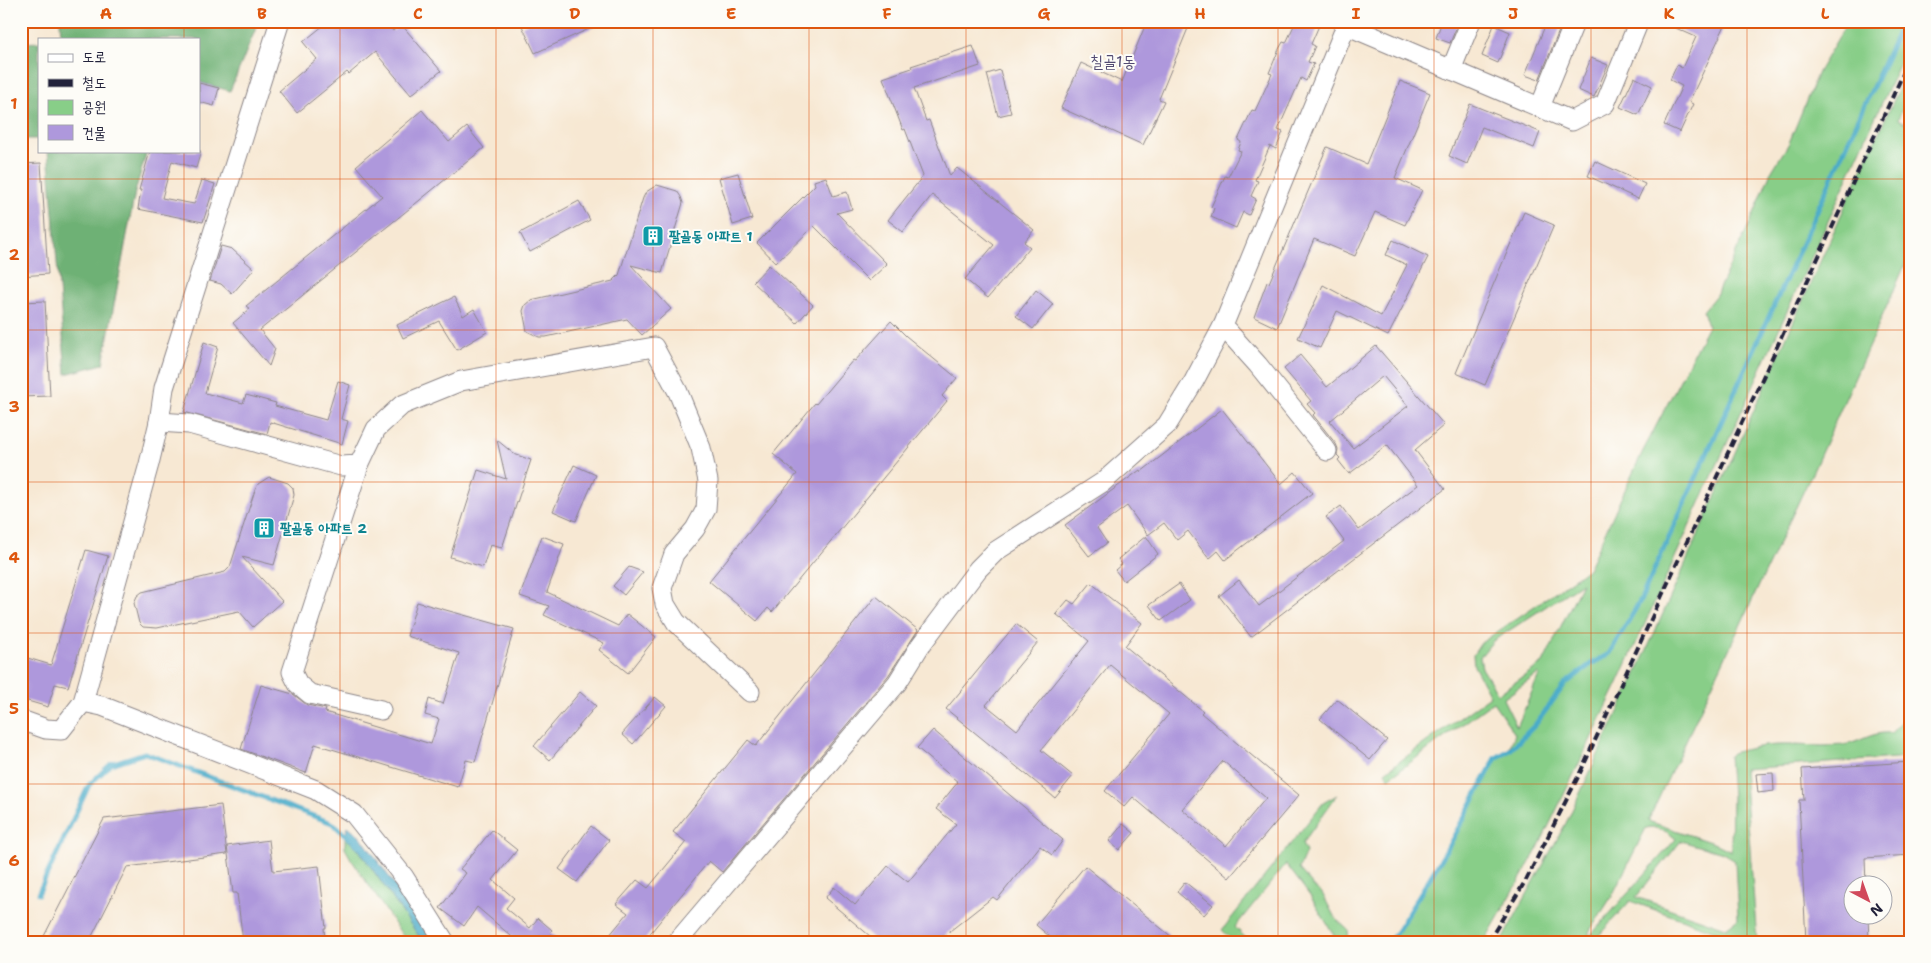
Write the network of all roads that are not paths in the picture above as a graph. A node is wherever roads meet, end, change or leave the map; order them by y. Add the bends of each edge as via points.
1 (280, 21) edge
2 (1471, 21) edge
3 (1575, 21) edge
4 (1638, 21) edge
5 (1347, 23) edge
6 (1451, 70) junction
7 (1540, 108) junction
8 (1223, 326) junction
9 (159, 422) junction
10 (1327, 451) dead end
11 (359, 465) junction
12 (750, 692) dead end
13 (83, 702) junction
14 (381, 710) dead end
15 (21, 720) edge
16 (445, 942) edge
17 (677, 942) edge

1 - 9 street via 164,388
2 - 6 street
3 - 7 street
4 - 7 street via 1606,104 1572,121
5 - 6 street
5 - 8 street
6 - 7 street
8 - 10 street
8 - 17 street via 1167,425 1103,482 996,551 978,569 920,646 897,683
9 - 11 street via 189,424 340,466
9 - 13 street
11 - 12 street via 376,429 402,405 461,381 654,347 678,392 701,448 708,481 706,509 695,529 674,554 662,588 664,604 676,622
11 - 14 street via 292,672 298,684 310,694
13 - 15 street via 61,730 46,729
13 - 16 street via 102,706 316,790 354,814 404,877

